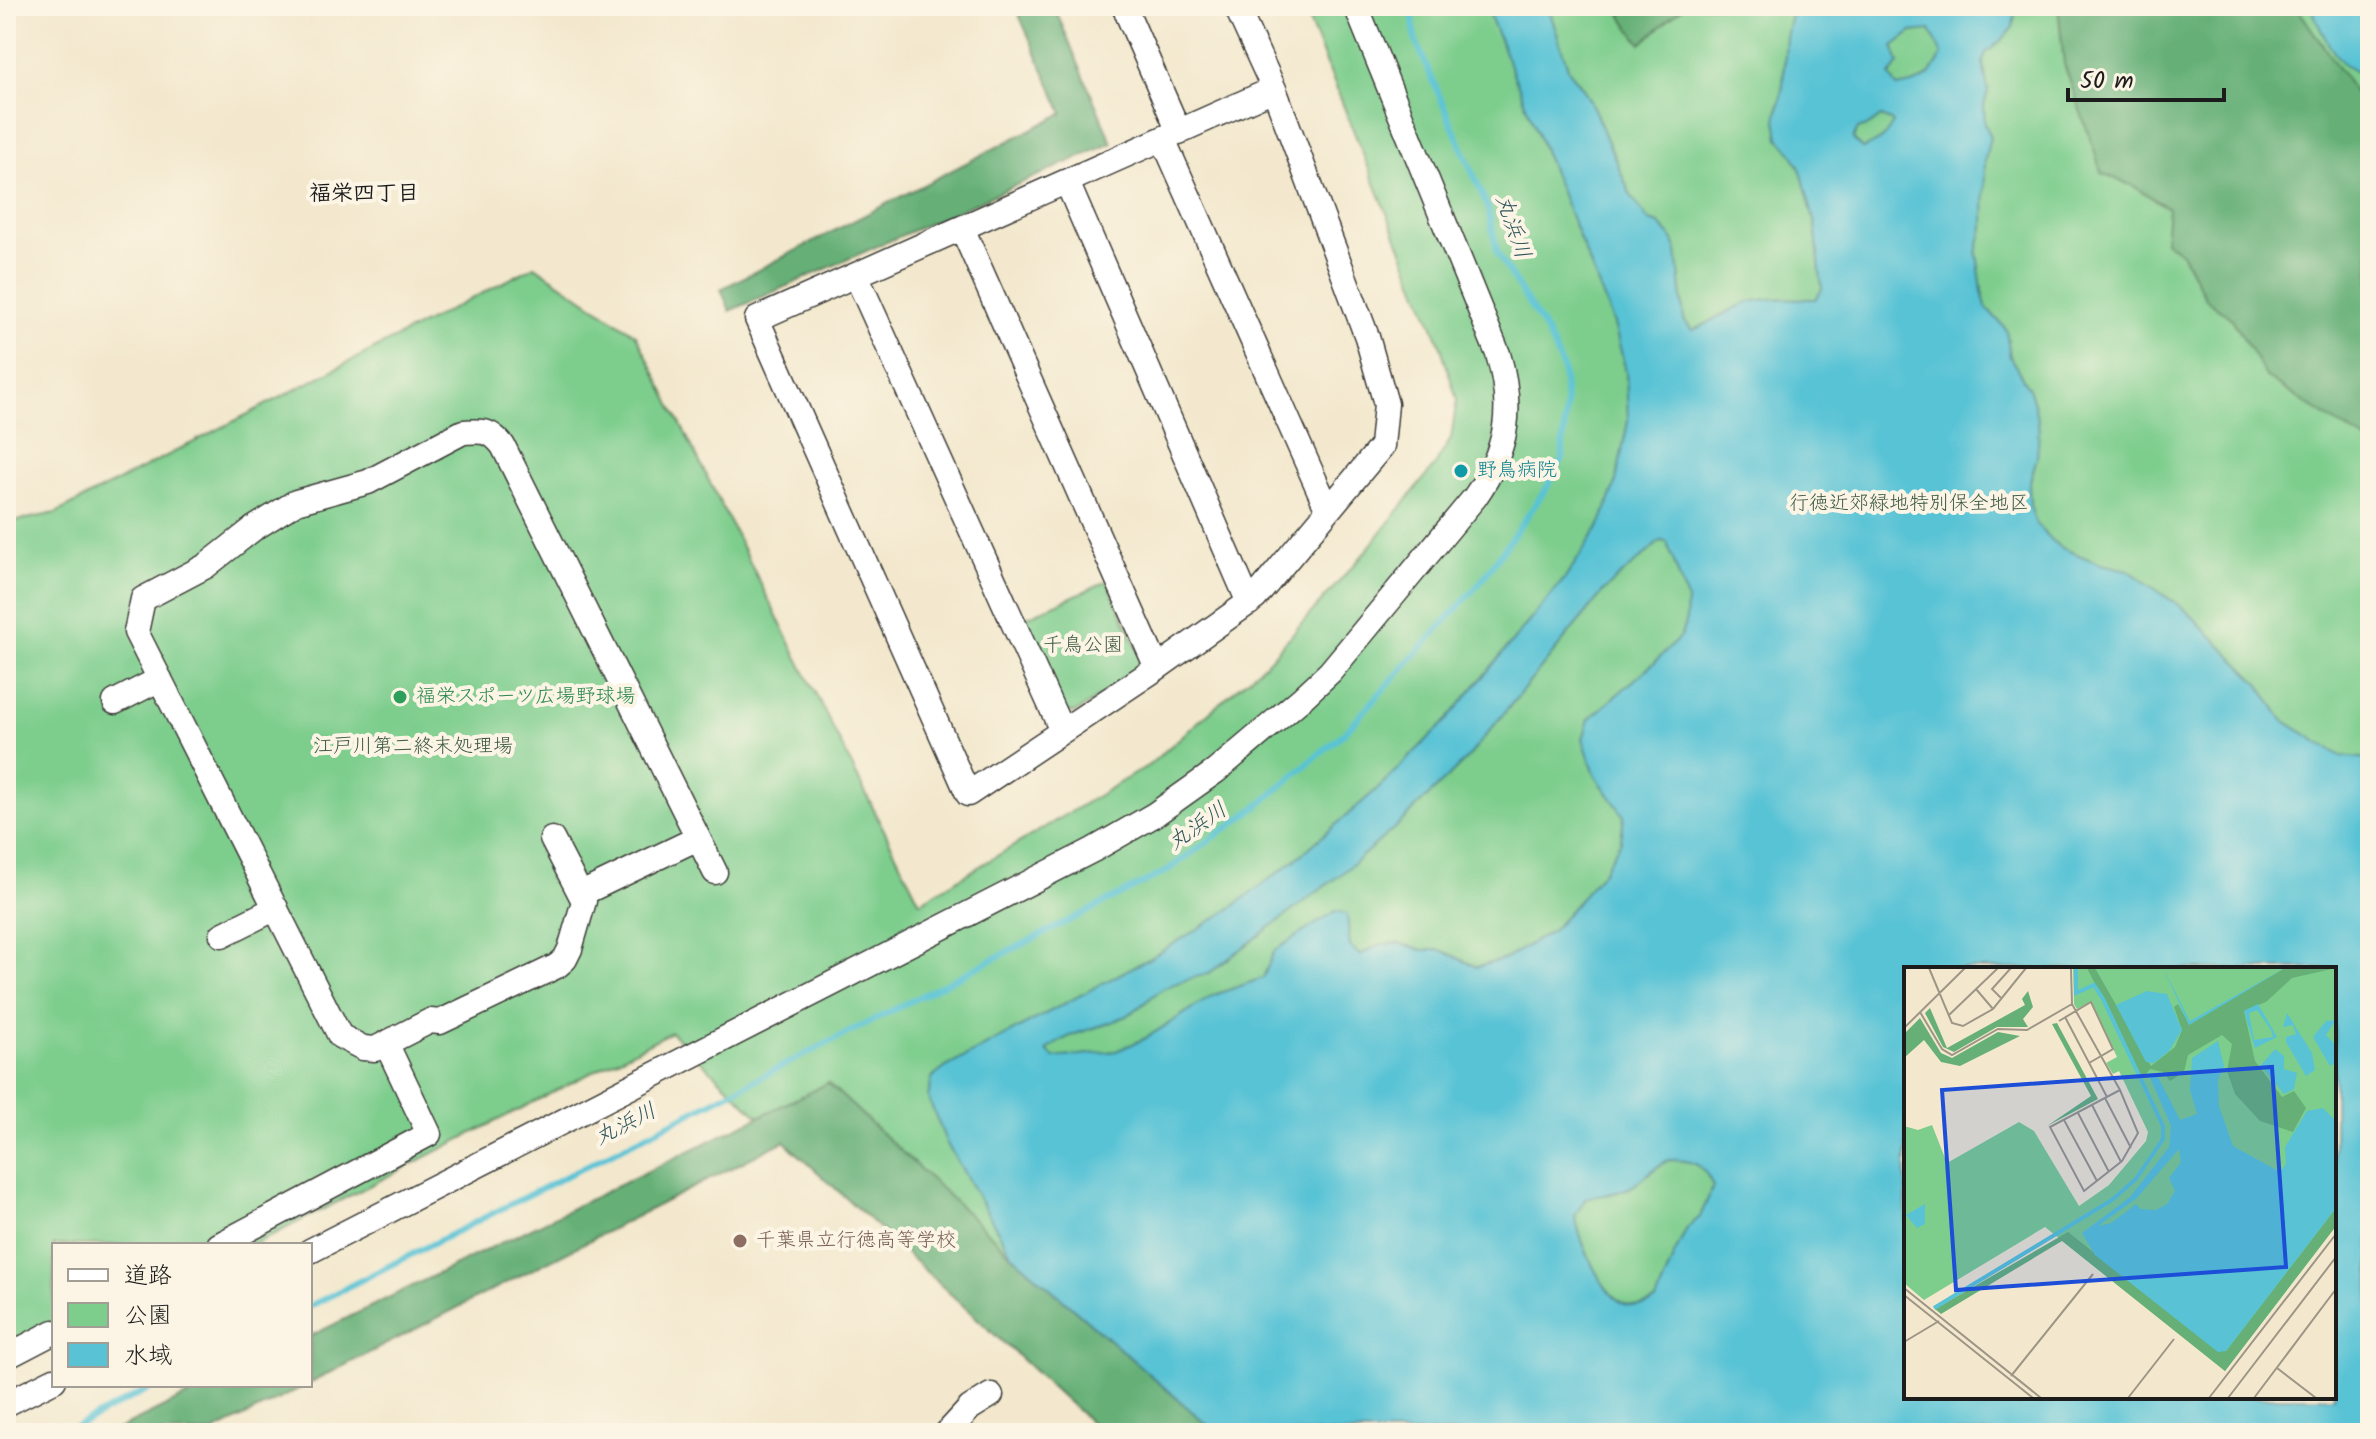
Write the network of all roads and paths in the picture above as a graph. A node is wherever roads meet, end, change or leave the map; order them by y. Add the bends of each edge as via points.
1 (1124, 6) edge
2 (1236, 6) edge
3 (1356, 6) edge
4 (1274, 89) junction
5 (1171, 136) junction
6 (1067, 182) junction
7 (962, 228) junction
8 (856, 275) junction
9 (1328, 510) junction
10 (1249, 603) junction
11 (1157, 668) junction
12 (160, 679) junction
13 (115, 702) dead end
14 (1062, 731) junction
15 (698, 838) junction
16 (552, 839) dead end
17 (715, 872) dead end
18 (581, 894) junction
19 (276, 908) junction
20 (222, 935) dead end
21 (386, 1043) junction
22 (223, 1243) edge
23 (312, 1250) edge
24 (52, 1333) edge
25 (6, 1357) edge
26 (52, 1381) edge
27 (991, 1395) dead end
28 (6, 1404) edge
29 (947, 1433) edge

1 - 5 street
2 - 4 street
3 - 23 street via 1493,338 1507,392 1501,451 1489,478 1340,660 1216,771 1106,843
4 - 5 street
4 - 9 street via 1367,337 1386,404 1382,446
5 - 6 street
5 - 9 street
6 - 7 street
6 - 10 street
7 - 8 street
7 - 11 street
8 - 14 street
8 - 14 street via 757,319 968,794
9 - 10 street
10 - 11 street
11 - 14 street
12 - 13 street
12 - 15 street via 136,632 143,599 206,566 296,502 368,482 463,432 494,435
12 - 19 street
15 - 17 street
15 - 18 street
16 - 18 street
18 - 21 street via 584,901 570,949 557,966
19 - 20 street
19 - 21 street via 340,1036 363,1048
21 - 22 street via 429,1134
24 - 25 street
26 - 28 street
27 - 29 street

